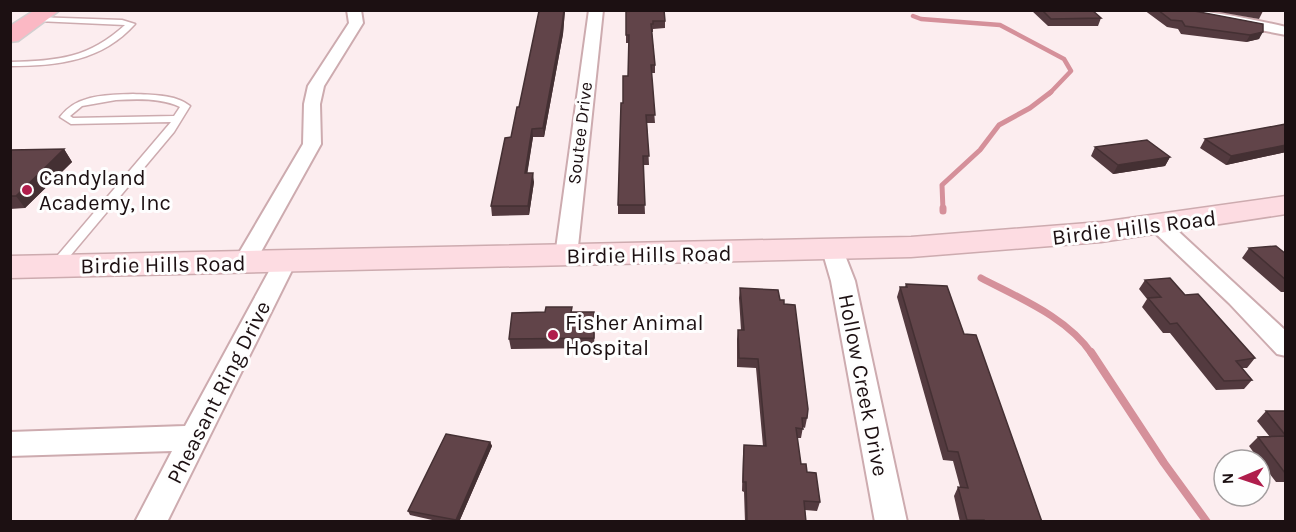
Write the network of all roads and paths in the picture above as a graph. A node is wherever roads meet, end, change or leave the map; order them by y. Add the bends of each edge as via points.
1 (354, 10) edge
2 (596, 10) edge
3 (1176, 10) edge
4 (43, 15) edge
5 (1286, 31) edge
6 (10, 36) edge
7 (10, 64) edge
8 (177, 119) junction
9 (1286, 205) edge
10 (1159, 225) junction
11 (833, 250) junction
12 (566, 256) junction
13 (244, 262) junction
14 (285, 262) junction
15 (55, 266) junction
16 (10, 267) edge
17 (1286, 347) edge
18 (194, 438) junction
19 (10, 444) edge
20 (150, 522) edge
21 (891, 522) edge

1 - 13 street via 356,23 316,86 312,144
2 - 12 street, Soutee Drive
3 - 5 street
4 - 6 main road
4 - 7 lane via 131,24 107,45 83,57 58,63
8 - 8 lane via 185,106 179,101 159,98 102,99 79,104 65,117 90,122
8 - 15 lane
9 - 10 main road, Birdie Hills Road
10 - 11 main road, Birdie Hills Road via 980,243
10 - 17 street
11 - 12 main road, Birdie Hills Road
11 - 21 street, Hollow Creek Drive via 843,281
12 - 14 main road, Birdie Hills Road
13 - 14 main road, Birdie Hills Road
13 - 15 main road, Birdie Hills Road
14 - 18 street, Pheasant Ring Drive
15 - 16 main road, Birdie Hills Road
18 - 19 street
18 - 20 street, Pheasant Ring Drive

